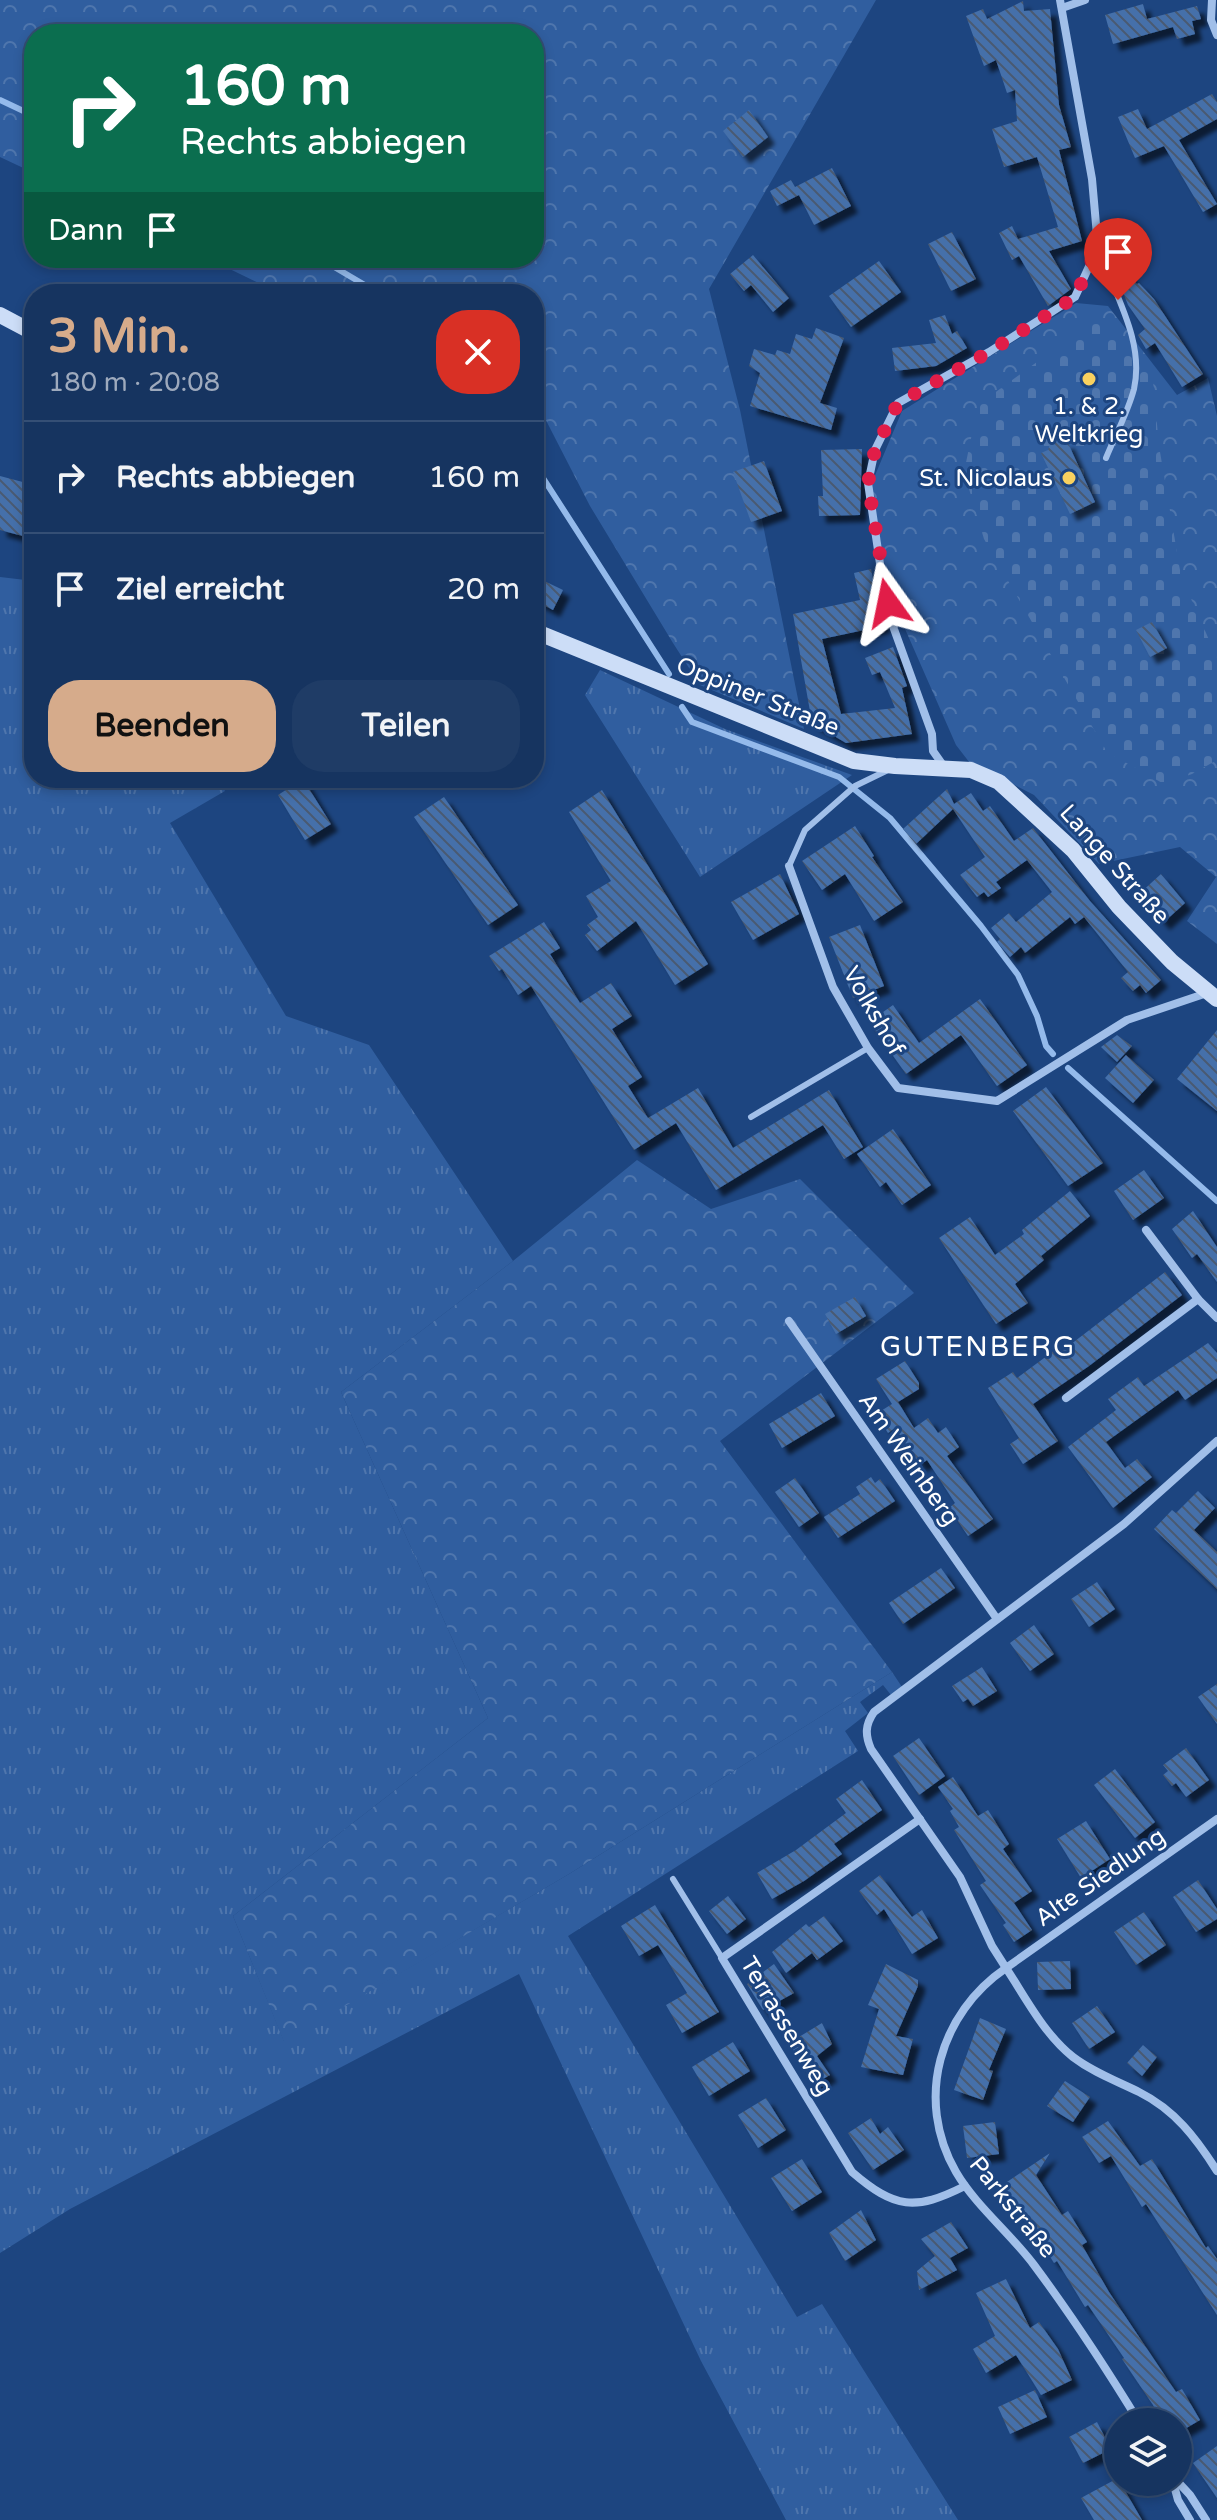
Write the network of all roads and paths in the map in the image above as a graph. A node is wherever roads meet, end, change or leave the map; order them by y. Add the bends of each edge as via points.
1 (1085, 0) edge
2 (1212, 0) edge
3 (1061, 4) edge
4 (1217, 35) edge
5 (1098, 247) junction
6 (0, 315) edge
7 (24, 328) edge
8 (1106, 458) dead end
9 (544, 635) edge
10 (895, 766) junction
11 (945, 768) junction
12 (971, 770) joint
13 (789, 866) joint
14 (1212, 996) edge
15 (868, 1048) junction
16 (751, 1117) dead end
17 (1146, 1230) dead end
18 (1198, 1299) junction
19 (1217, 1318) edge
20 (789, 1321) dead end
21 (1066, 1398) dead end
22 (1217, 1441) edge
23 (997, 1619) junction
24 (920, 1819) junction
25 (1217, 1819) edge
26 (673, 1879) dead end
27 (722, 1958) junction
28 (1006, 1968) junction
29 (1217, 2171) edge
30 (965, 2186) junction
31 (1131, 2408) edge
32 (1178, 2496) edge
33 (1191, 2496) edge
34 (1190, 2520) edge
35 (1206, 2520) edge

1 - 3 street
2 - 4 street
3 - 5 street via 1092,179
5 - 8 lane via 1130,326 1135,358 1134,388
5 - 11 street via 1075,297 898,403 875,450 868,483 882,577 933,751
6 - 7 street
9 - 10 street, Oppiner Straße via 854,761
10 - 11 street, Oppiner Straße
10 - 13 lane, Volkshof via 855,786 805,830
11 - 12 street, Oppiner Straße
12 - 14 street, Lange Straße via 999,782 1036,814 1161,951
13 - 15 street, Volkshof via 833,987
14 - 15 street, Volkshof via 1127,1020 997,1101 898,1088
15 - 16 lane
17 - 18 street
18 - 19 street
18 - 21 street
20 - 23 street, Am Weinberg
22 - 23 street via 1124,1524
23 - 24 street via 868,1721 871,1749
24 - 27 street, Terrassenweg
24 - 28 street via 960,1877
25 - 28 street, Alte Siedlung
26 - 27 lane
27 - 30 street, Terrassenweg via 852,2172 875,2192 909,2204 936,2201
28 - 29 street via 1072,2056 1162,2105 1195,2138
28 - 30 street, Parkstraße via 976,1991 962,2010 937,2072 938,2122
30 - 31 street, Parkstraße via 1025,2253
32 - 34 street
33 - 35 street

